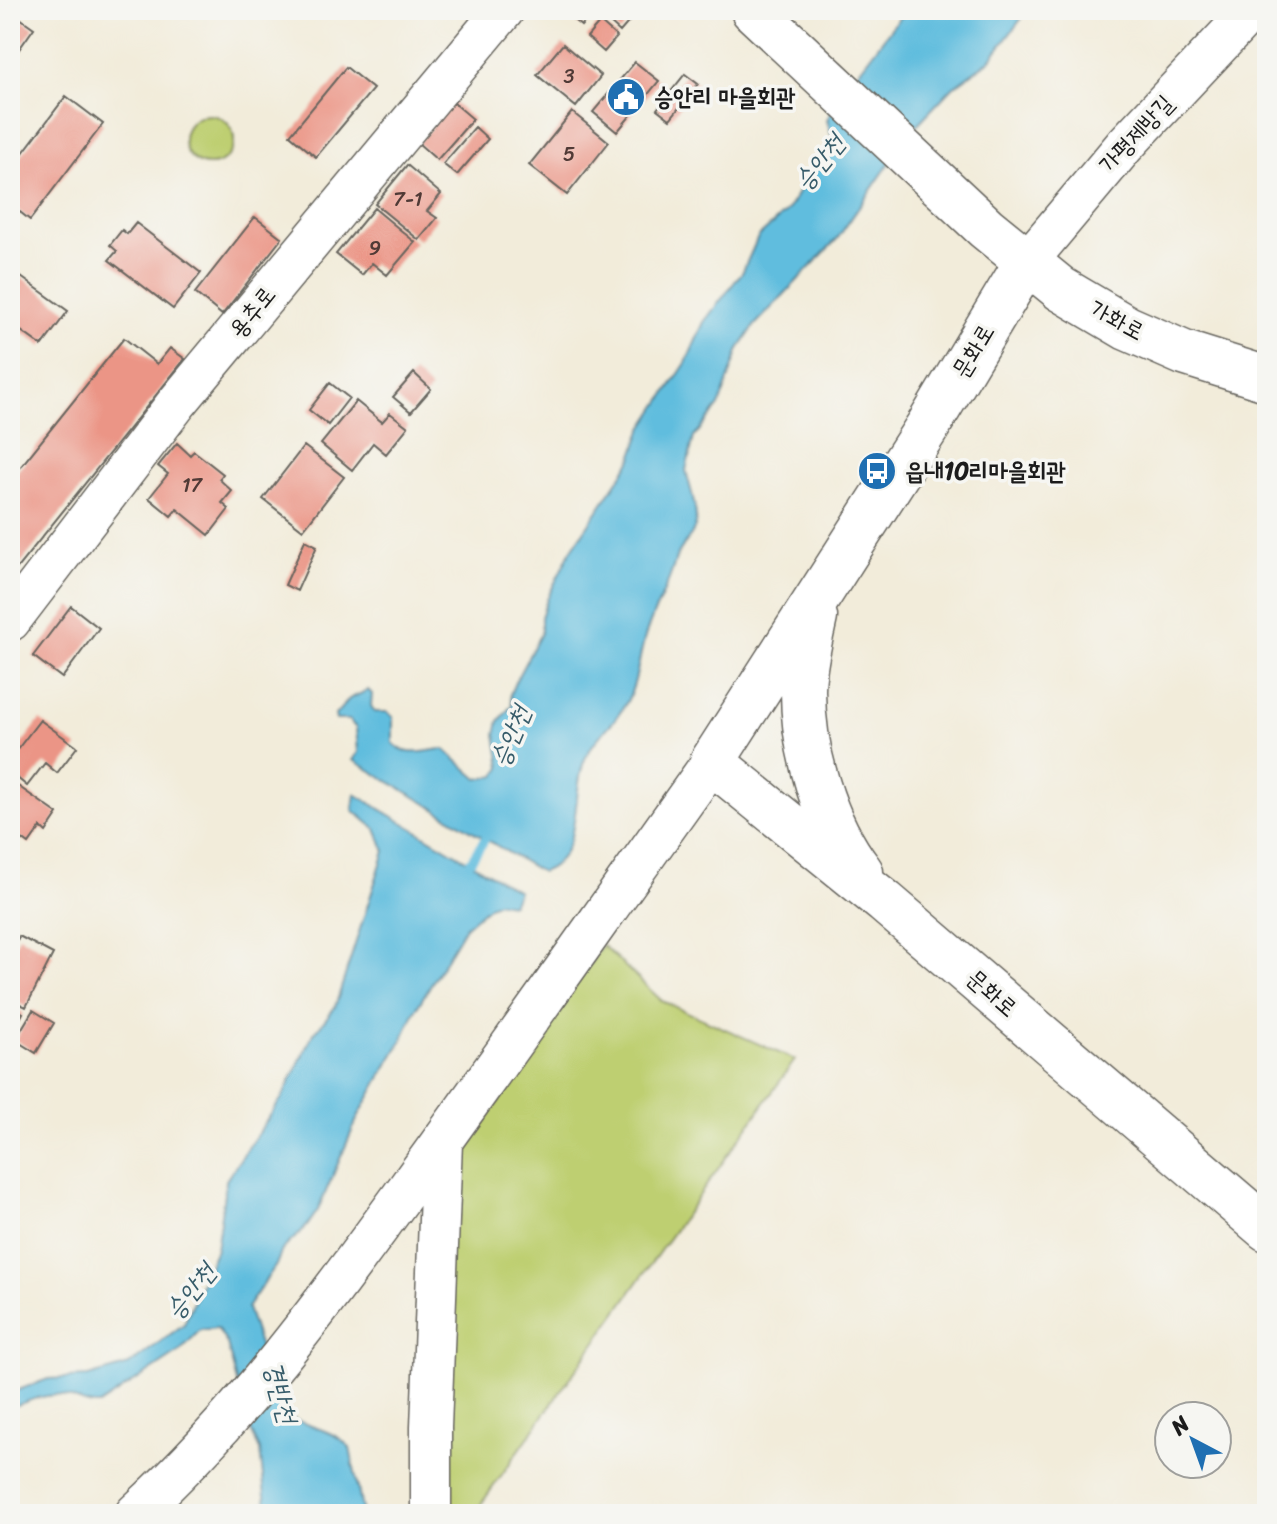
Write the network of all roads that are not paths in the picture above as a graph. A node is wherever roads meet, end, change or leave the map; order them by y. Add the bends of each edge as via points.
1 (504, 10) edge
2 (753, 10) edge
3 (1252, 10) edge
4 (1026, 263) junction
5 (1267, 379) edge
6 (831, 576) junction
7 (10, 621) edge
8 (712, 762) junction
9 (885, 902) junction
10 (442, 1142) junction
11 (1267, 1229) edge
12 (135, 1514) edge
13 (431, 1514) edge

1 - 7 street, 용추로 via 176,404
2 - 4 main road, 가화로
3 - 4 street, 가평제방길 via 1115,156
4 - 5 main road, 가화로 via 1127,328
4 - 6 main road, 문화로
6 - 8 main road, 문화로
6 - 9 main road via 807,654 807,730 830,816 857,866
8 - 9 main road, 문화로
8 - 10 street, 문화로
9 - 11 main road, 문화로
10 - 12 street, 문화로 via 271,1371 192,1461
10 - 13 street

